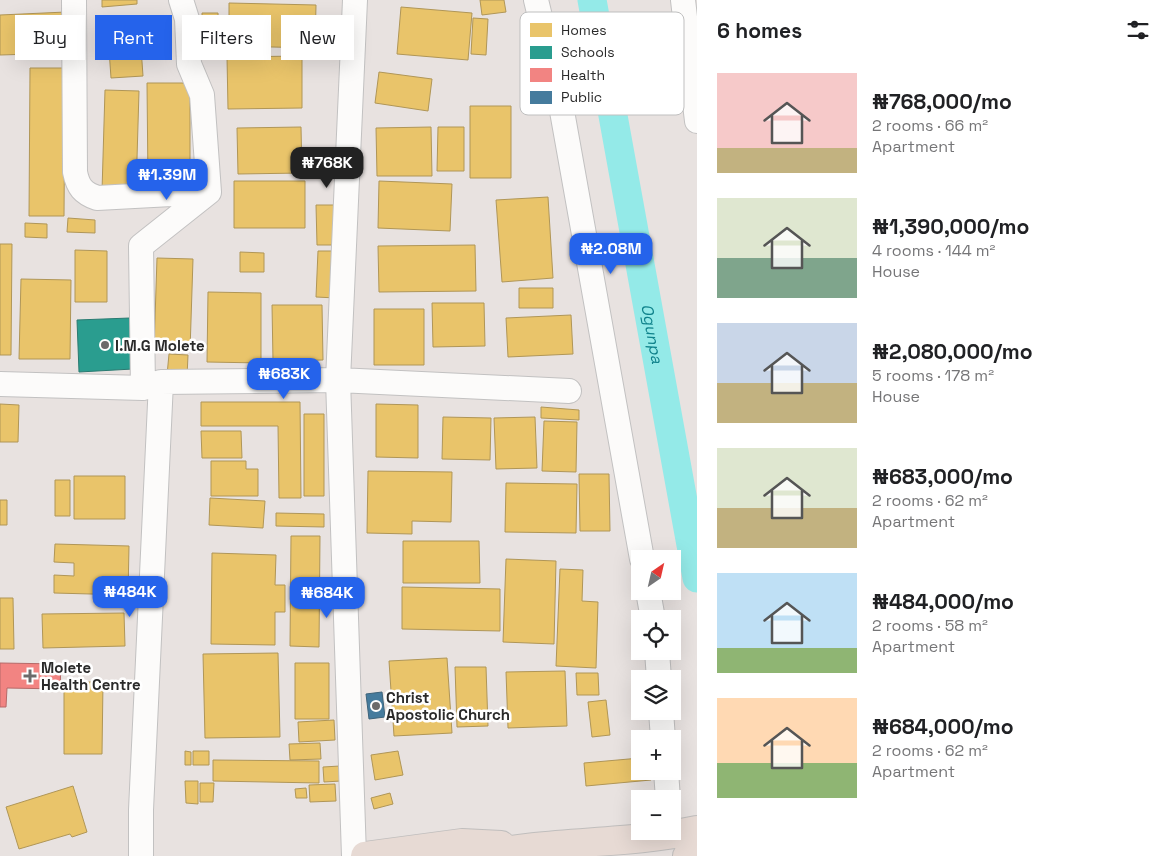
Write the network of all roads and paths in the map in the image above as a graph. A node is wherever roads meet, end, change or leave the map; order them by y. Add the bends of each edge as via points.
1 (74, 0) edge
2 (181, 0) edge
3 (355, 0) edge
4 (683, 0) edge
5 (563, 115) edge
6 (697, 120) edge
7 (209, 192) junction
8 (338, 380) junction
9 (0, 384) edge
10 (152, 385) junction
11 (569, 391) dead end
12 (640, 550) edge
13 (686, 844) edge
14 (542, 846) junction
15 (141, 856) edge
16 (354, 856) edge
17 (365, 856) edge
18 (477, 856) edge

1 - 7 street via 75,172 81,188 97,198
2 - 7 street via 187,19 189,64 202,95
3 - 8 street
4 - 6 street
5 - 12 street
7 - 10 street via 141,246
8 - 10 street
8 - 11 street
8 - 16 street
9 - 10 street
10 - 15 street
13 - 14 highway
14 - 17 highway via 462,843
14 - 18 highway

